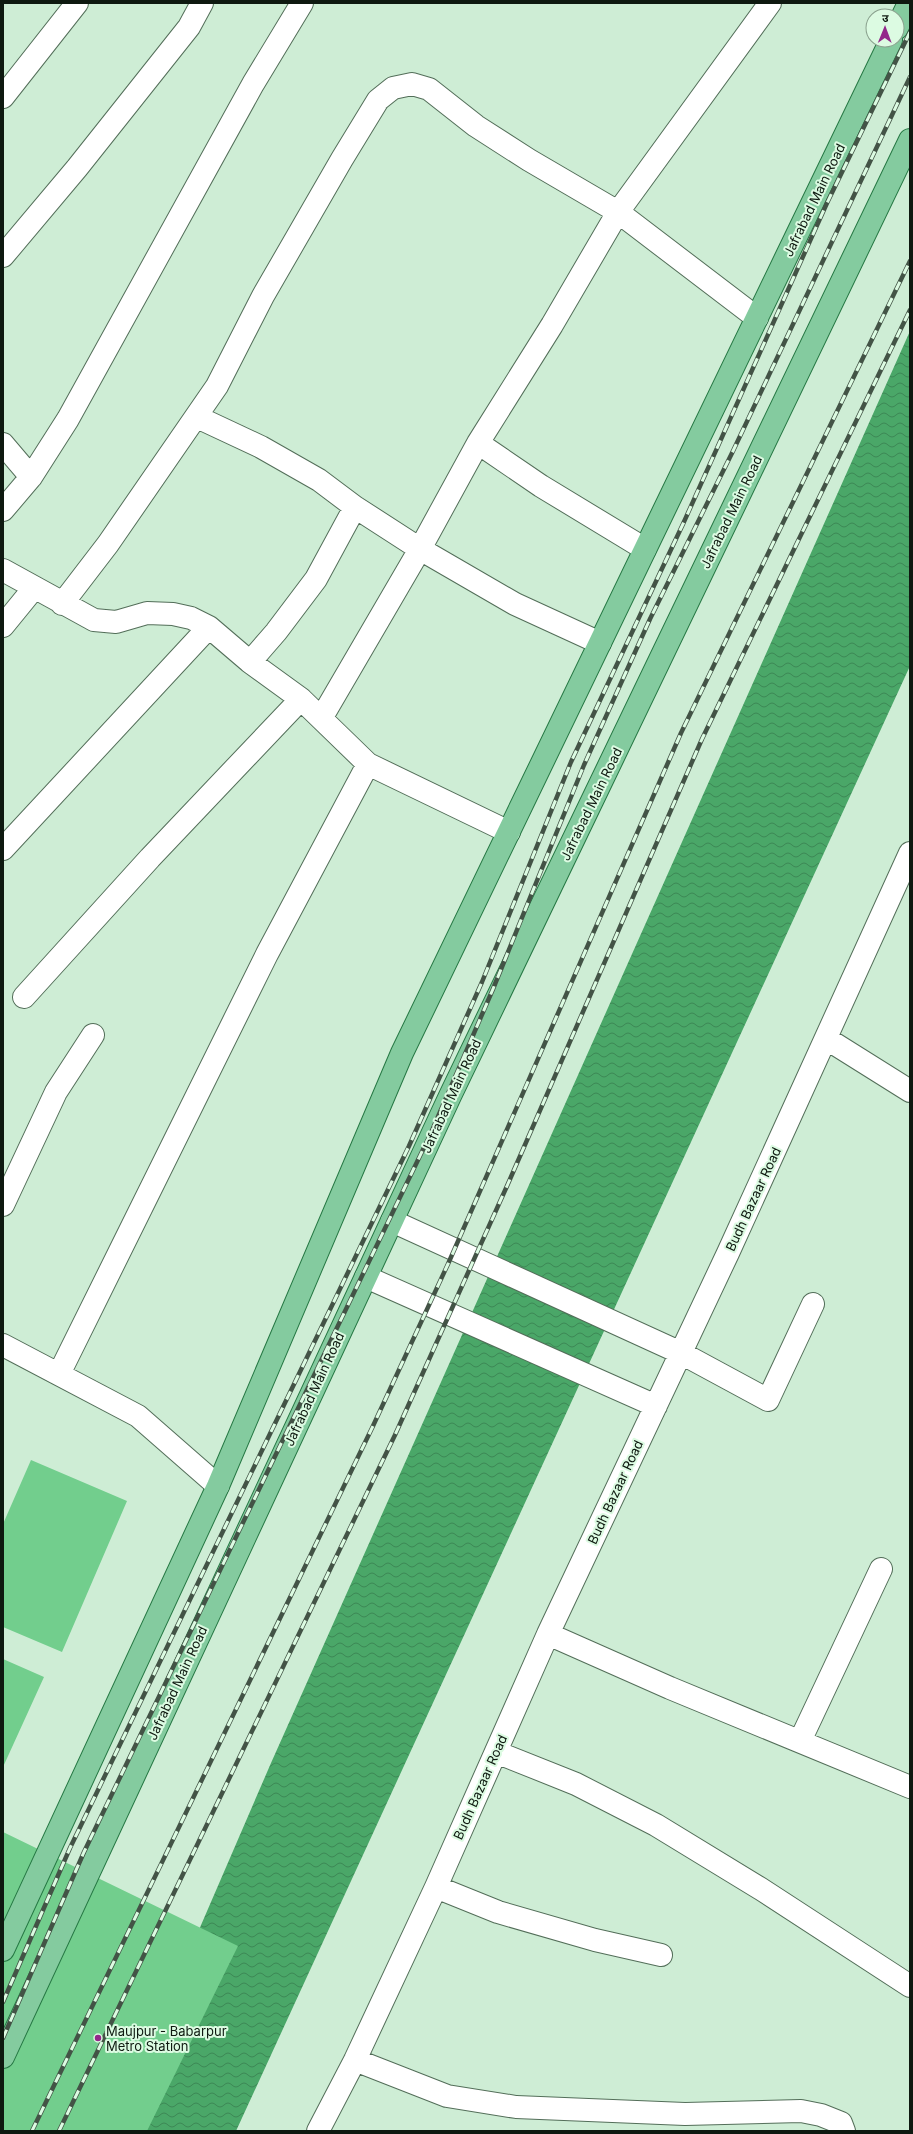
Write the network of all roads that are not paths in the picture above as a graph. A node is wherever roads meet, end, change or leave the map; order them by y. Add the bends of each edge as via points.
1 (77, 3) edge
2 (202, 3) edge
3 (302, 3) edge
4 (770, 3) edge
5 (887, 48) edge
6 (3, 97) edge
7 (910, 140) edge
8 (618, 212) junction
9 (3, 256) edge
10 (757, 318) junction
11 (197, 417) junction
12 (478, 443) junction
13 (3, 444) edge
14 (31, 477) junction
15 (355, 507) junction
16 (3, 510) edge
17 (420, 549) junction
18 (645, 549) junction
19 (3, 570) edge
20 (34, 588) junction
21 (62, 604) junction
22 (3, 626) edge
23 (209, 627) junction
24 (600, 643) junction
25 (250, 662) junction
26 (301, 699) junction
27 (322, 717) junction
28 (368, 764) junction
29 (509, 832) junction
30 (3, 849) edge
31 (910, 853) edge
32 (24, 997) dead end
33 (93, 1035) dead end
34 (827, 1039) junction
35 (910, 1091) edge
36 (3, 1205) edge
37 (392, 1221) junction
38 (366, 1277) junction
39 (813, 1304) dead end
40 (3, 1345) edge
41 (681, 1353) junction
42 (59, 1374) junction
43 (656, 1406) junction
44 (218, 1486) junction
45 (881, 1570) dead end
46 (548, 1634) junction
47 (800, 1741) junction
48 (496, 1752) junction
49 (910, 1787) edge
50 (436, 1887) junction
51 (3, 1950) edge
52 (661, 1955) dead end
53 (910, 1986) edge
54 (3, 2057) edge
55 (355, 2060) junction
56 (318, 2131) edge
57 (844, 2131) edge

1 - 6 street
2 - 9 street via 189,27
3 - 14 street via 253,84 68,419
4 - 8 street
5 - 10 main road, Jafrabad Main Road
7 - 37 main road, Jafrabad Main Road
8 - 10 street
8 - 11 street via 476,126 429,90 412,84 393,88 378,100 342,159 263,296 218,386
8 - 12 street via 552,326
10 - 18 main road, Jafrabad Main Road
11 - 15 street via 274,454 319,480
11 - 21 street via 108,544
12 - 17 street
12 - 18 street via 541,486
13 - 14 street
14 - 16 street
15 - 17 street
15 - 25 street via 316,579
17 - 24 street via 515,604
17 - 27 street
18 - 24 main road, Jafrabad Main Road
19 - 20 street
20 - 21 street
20 - 22 street
21 - 23 street via 94,620 116,622 147,613 173,614 191,618
23 - 25 street
23 - 30 street
24 - 29 main road, Jafrabad Main Road
25 - 26 street
26 - 27 street
26 - 32 street via 150,858
27 - 28 street
28 - 29 street
28 - 42 street via 264,961
29 - 44 main road, Jafrabad Main Road via 402,1053
31 - 34 street, Budh Bazaar Road
33 - 36 street via 56,1092
34 - 35 street
34 - 41 street, Budh Bazaar Road
37 - 38 main road, Jafrabad Main Road
37 - 41 street
38 - 43 street
38 - 54 main road, Jafrabad Main Road
39 - 41 street via 768,1400
40 - 42 street
41 - 43 street, Budh Bazaar Road
42 - 44 street via 138,1416
43 - 46 street, Budh Bazaar Road
44 - 51 main road, Jafrabad Main Road
45 - 47 street
46 - 47 street via 670,1688
46 - 48 street, Budh Bazaar Road
47 - 49 street
48 - 50 street, Budh Bazaar Road
48 - 53 street via 576,1784 656,1825 761,1889
50 - 52 street via 498,1912 595,1940
50 - 55 street, Budh Bazaar Road
55 - 56 street, Budh Bazaar Road
55 - 57 street via 447,2096 516,2107 685,2114 801,2111 841,2123

